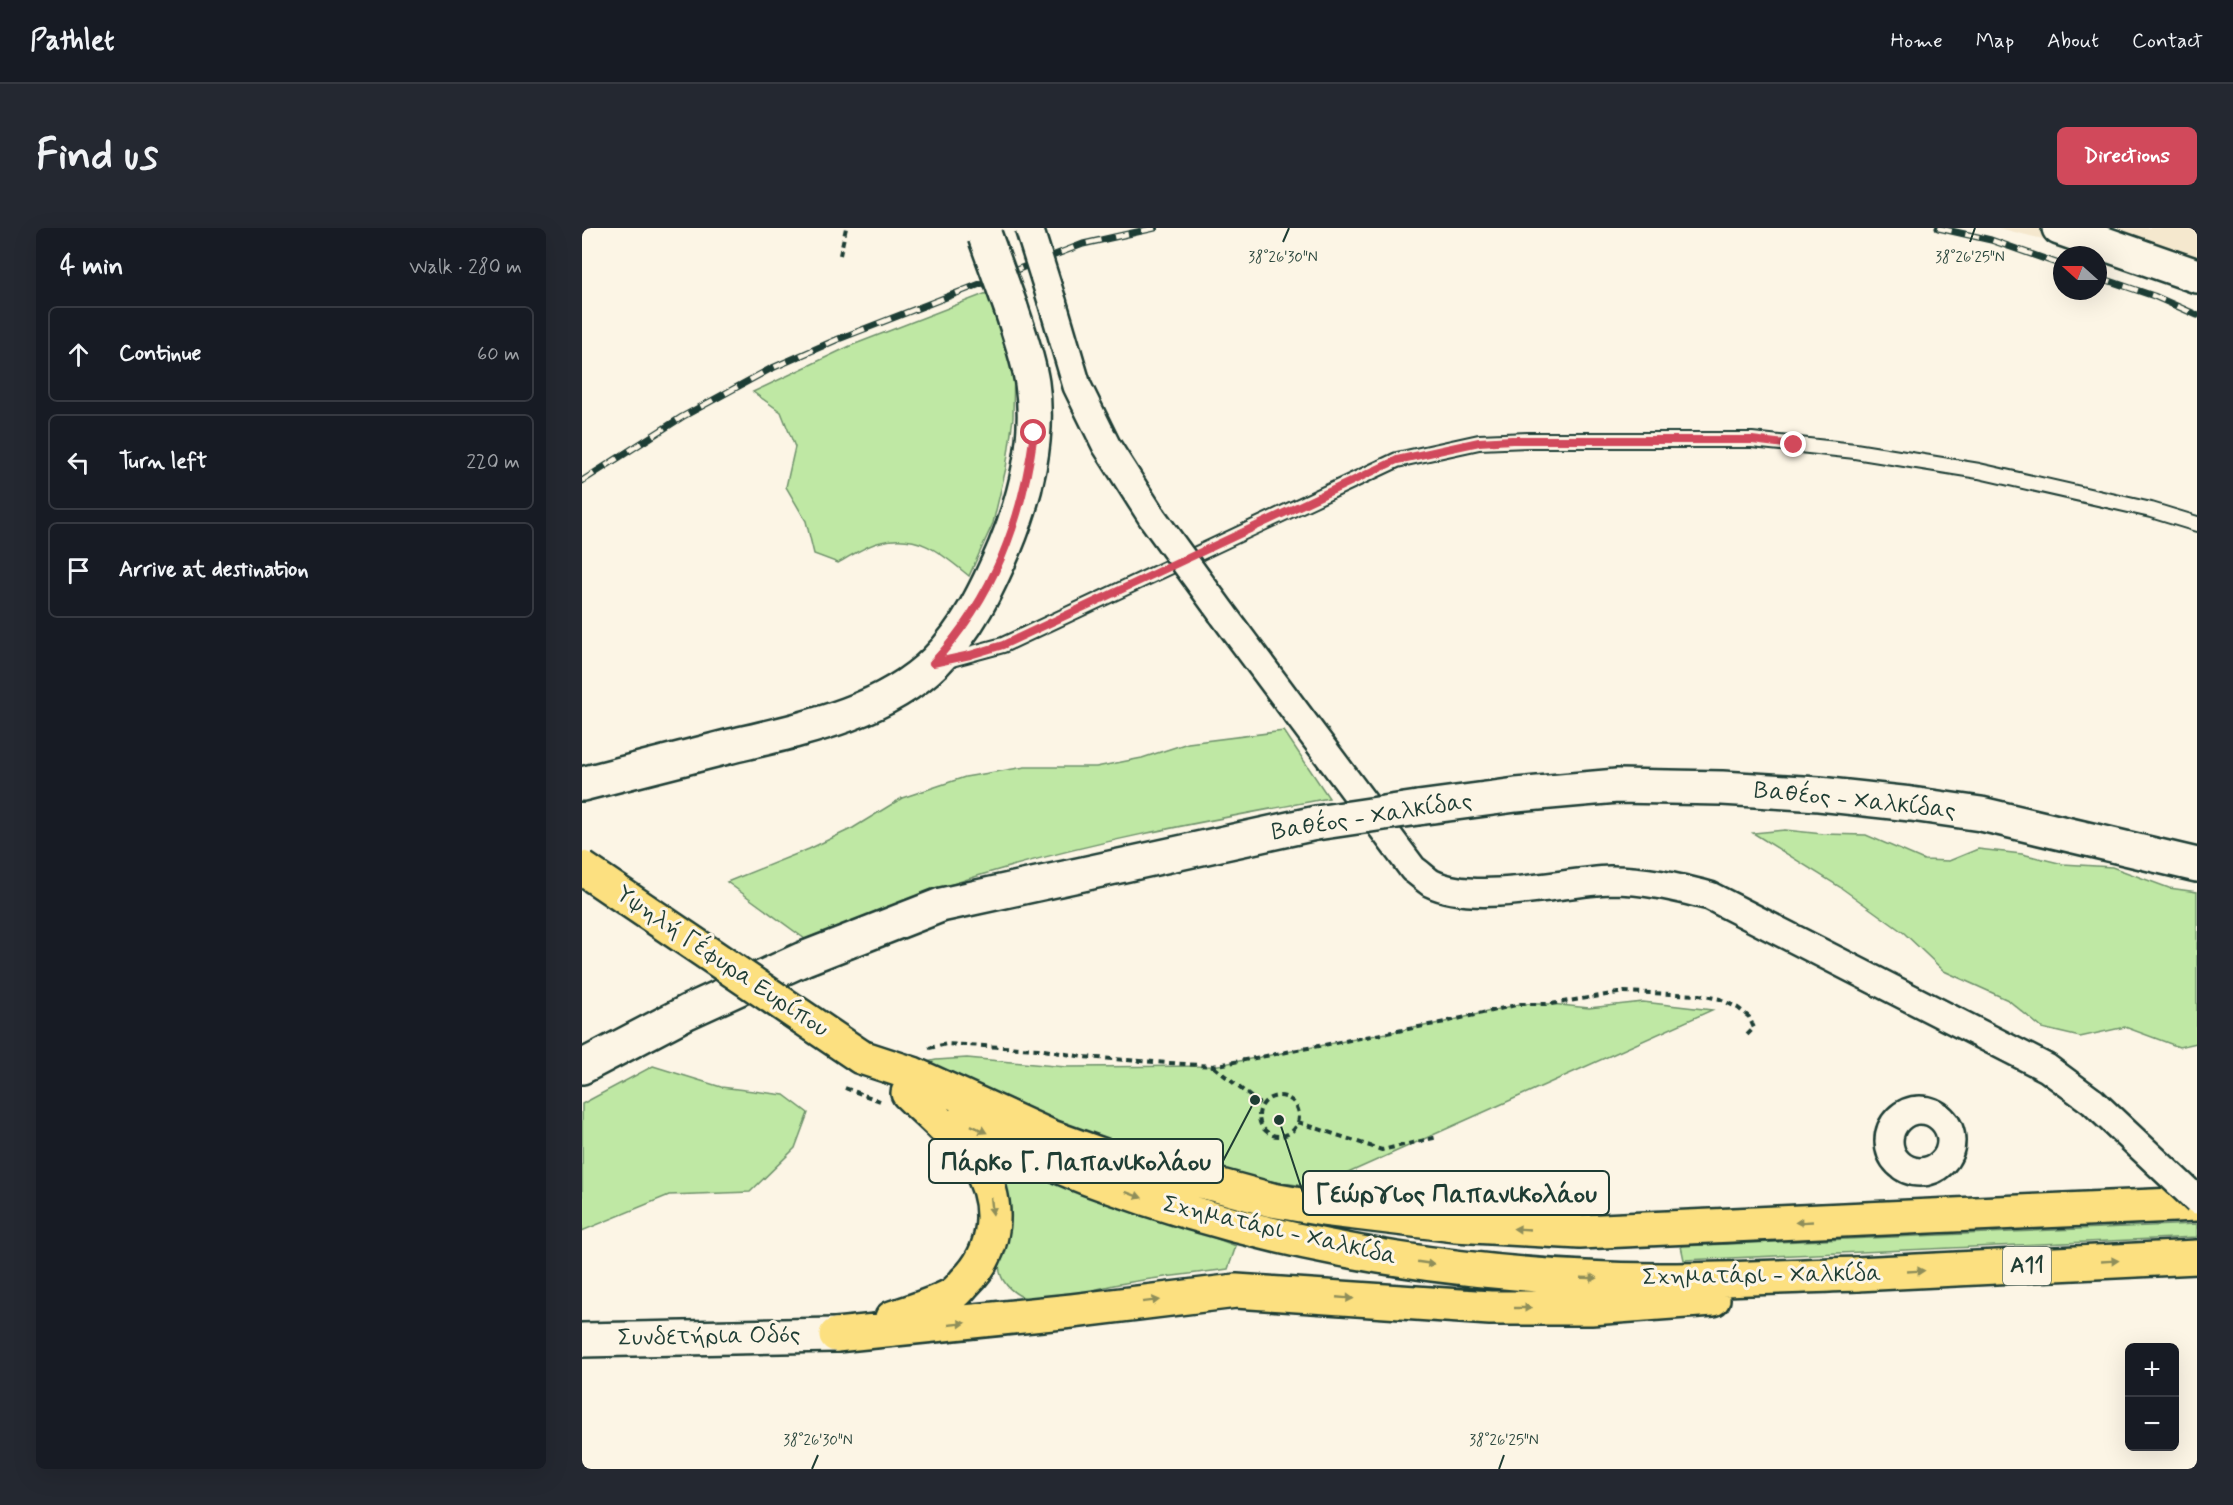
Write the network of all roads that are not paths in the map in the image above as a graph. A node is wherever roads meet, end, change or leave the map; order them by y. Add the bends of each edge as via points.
1 (1029, 228) edge
2 (2059, 228) edge
3 (984, 232) edge
4 (2197, 276) edge
5 (2197, 524) edge
6 (933, 663) junction
7 (582, 784) edge
8 (2197, 865) edge
9 (582, 868) edge
10 (861, 1057) junction
11 (582, 1067) edge
12 (908, 1093) junction
13 (2197, 1180) edge
14 (2197, 1202) edge
15 (2000, 1212) junction
16 (2197, 1257) edge
17 (1857, 1274) junction
18 (836, 1335) junction
19 (582, 1340) edge

1 - 14 street, bridge via 1077,386 1106,445 1152,517 1413,869 1432,883 1481,893 1610,880 1660,883 1710,896 2047,1068 2093,1102
2 - 4 main road
3 - 6 main road, bridge via 1032,383 1034,433 1026,482 1011,534 978,607
5 - 6 lane via 1979,471 1856,451 1752,440 1479,442 1397,460 1003,645
6 - 7 main road via 879,699 805,728
8 - 11 main road, Βαθέος - Χαλκίδας, bridge via 1981,814 1818,794 1617,786 1516,795 1316,823 941,905 792,964 687,1012
9 - 10 main road, Υψηλή Γέφυρα Ευρίπου, bridge
10 - 12 main road, Σχηματάρι - Χαλκίδα
15 -> 10 main road, Σχηματάρι - Χαλκίδα via 1580,1232 1455,1225 1323,1209 1272,1200 1107,1157 1051,1137 913,1074
12 -> 17 main road, Σχηματάρι - Χαλκίδα via 1008,1143 1151,1201 1261,1231 1377,1256 1468,1269 1587,1278 1684,1280
12 -> 18 main road via 977,1164 991,1193 990,1242 977,1271 954,1294
13 - 15 main road
14 - 15 main road, Σχηματάρι - Χαλκίδα
17 -> 16 main road, Σχηματάρι - Χαλκίδα / Α11
18 -> 17 main road via 1236,1292 1464,1308 1591,1308 1808,1292
18 - 19 main road, Συνδετήρια Οδός

